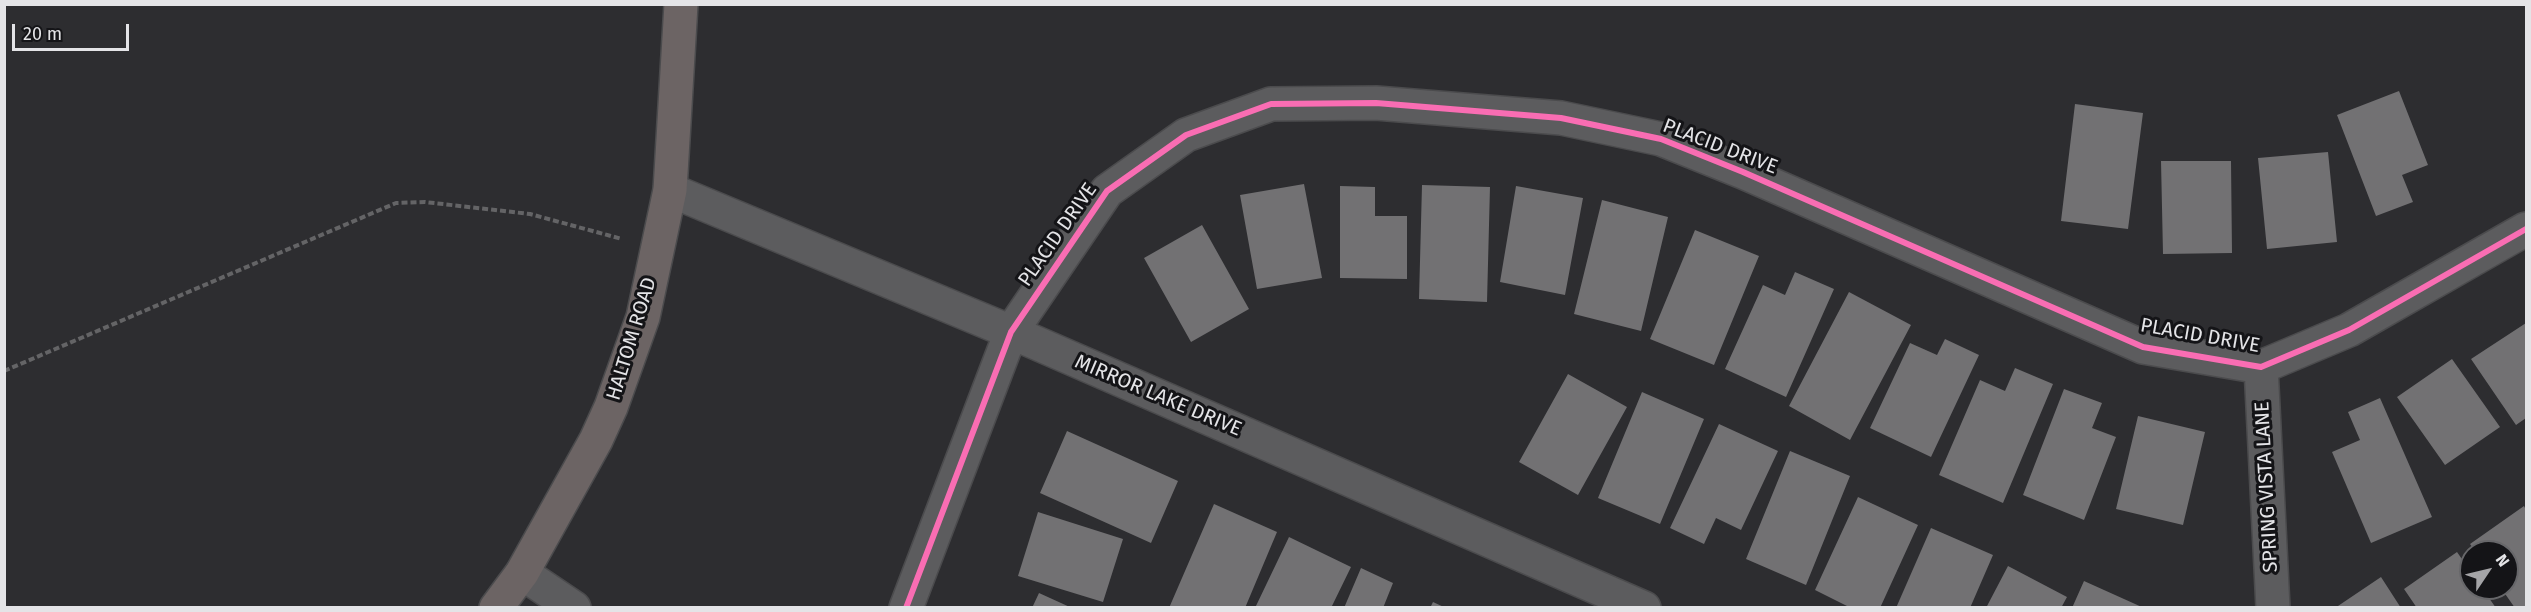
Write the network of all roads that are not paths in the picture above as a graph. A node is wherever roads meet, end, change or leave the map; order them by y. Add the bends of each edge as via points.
1 (681, 4) edge
2 (670, 190) junction
3 (2526, 229) edge
4 (1011, 332) junction
5 (2261, 367) junction
6 (522, 573) junction
7 (496, 608) edge
8 (574, 608) edge
9 (906, 608) edge
10 (1644, 608) edge
11 (2273, 608) edge

1 - 2 main road, HALTOM ROAD
2 - 4 street, MIRROR LAKE DRIVE
2 - 6 main road, HALTOM ROAD via 643,317 611,407
3 - 5 street, PLACID DRIVE via 2349,330
4 - 5 street, PLACID DRIVE via 1107,191 1186,135 1271,104 1376,103 1561,118 1661,139 2143,346
4 - 9 street, PLACID DRIVE
4 - 10 street, MIRROR LAKE DRIVE
5 - 11 street, SPRING VISTA LANE
6 - 7 main road, HALTOM ROAD
6 - 8 street

